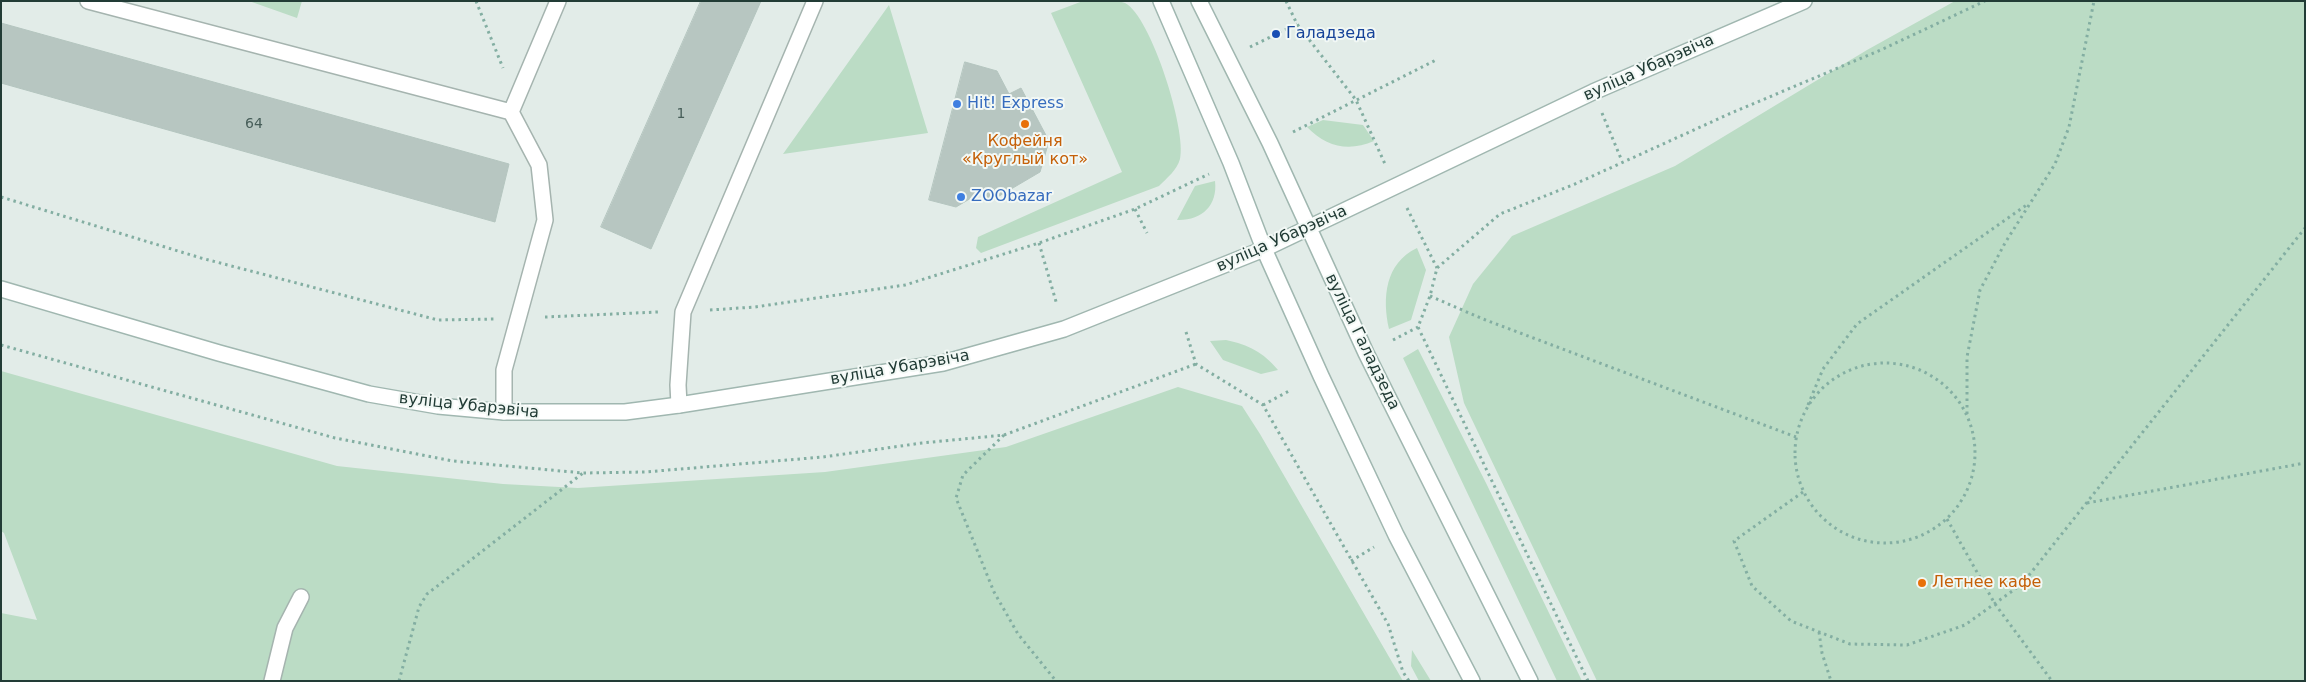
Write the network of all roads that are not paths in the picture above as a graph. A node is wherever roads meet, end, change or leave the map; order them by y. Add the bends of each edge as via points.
1 (88, 1) edge
2 (558, 1) edge
3 (815, 1) edge
4 (1162, 1) edge
5 (1199, 1) edge
6 (1804, 1) edge
7 (513, 106) junction
8 (1308, 229) junction
9 (1264, 249) junction
10 (1, 289) edge
11 (679, 405) junction
12 (504, 412) junction
13 (302, 597) dead end
14 (272, 681) edge
15 (1472, 681) edge
16 (1530, 681) edge

1 - 7 main road
2 - 7 main road
3 - 11 main road via 683,312
4 - 9 main road
5 - 8 main road, вуліца Галадзеда via 1270,143
6 - 8 main road, вуліца Убарэвіча via 1593,92
7 - 12 main road via 539,165 546,220 504,370
8 - 9 main road, вуліца Убарэвіча
8 - 16 main road, вуліца Галадзеда via 1366,353
9 - 11 main road, вуліца Убарэвіча via 1064,329 943,363
9 - 15 main road via 1396,535
10 - 12 main road, вуліца Убарэвіча via 369,394 438,406
11 - 12 main road, вуліца Убарэвіча via 625,412
13 - 14 main road via 285,628

